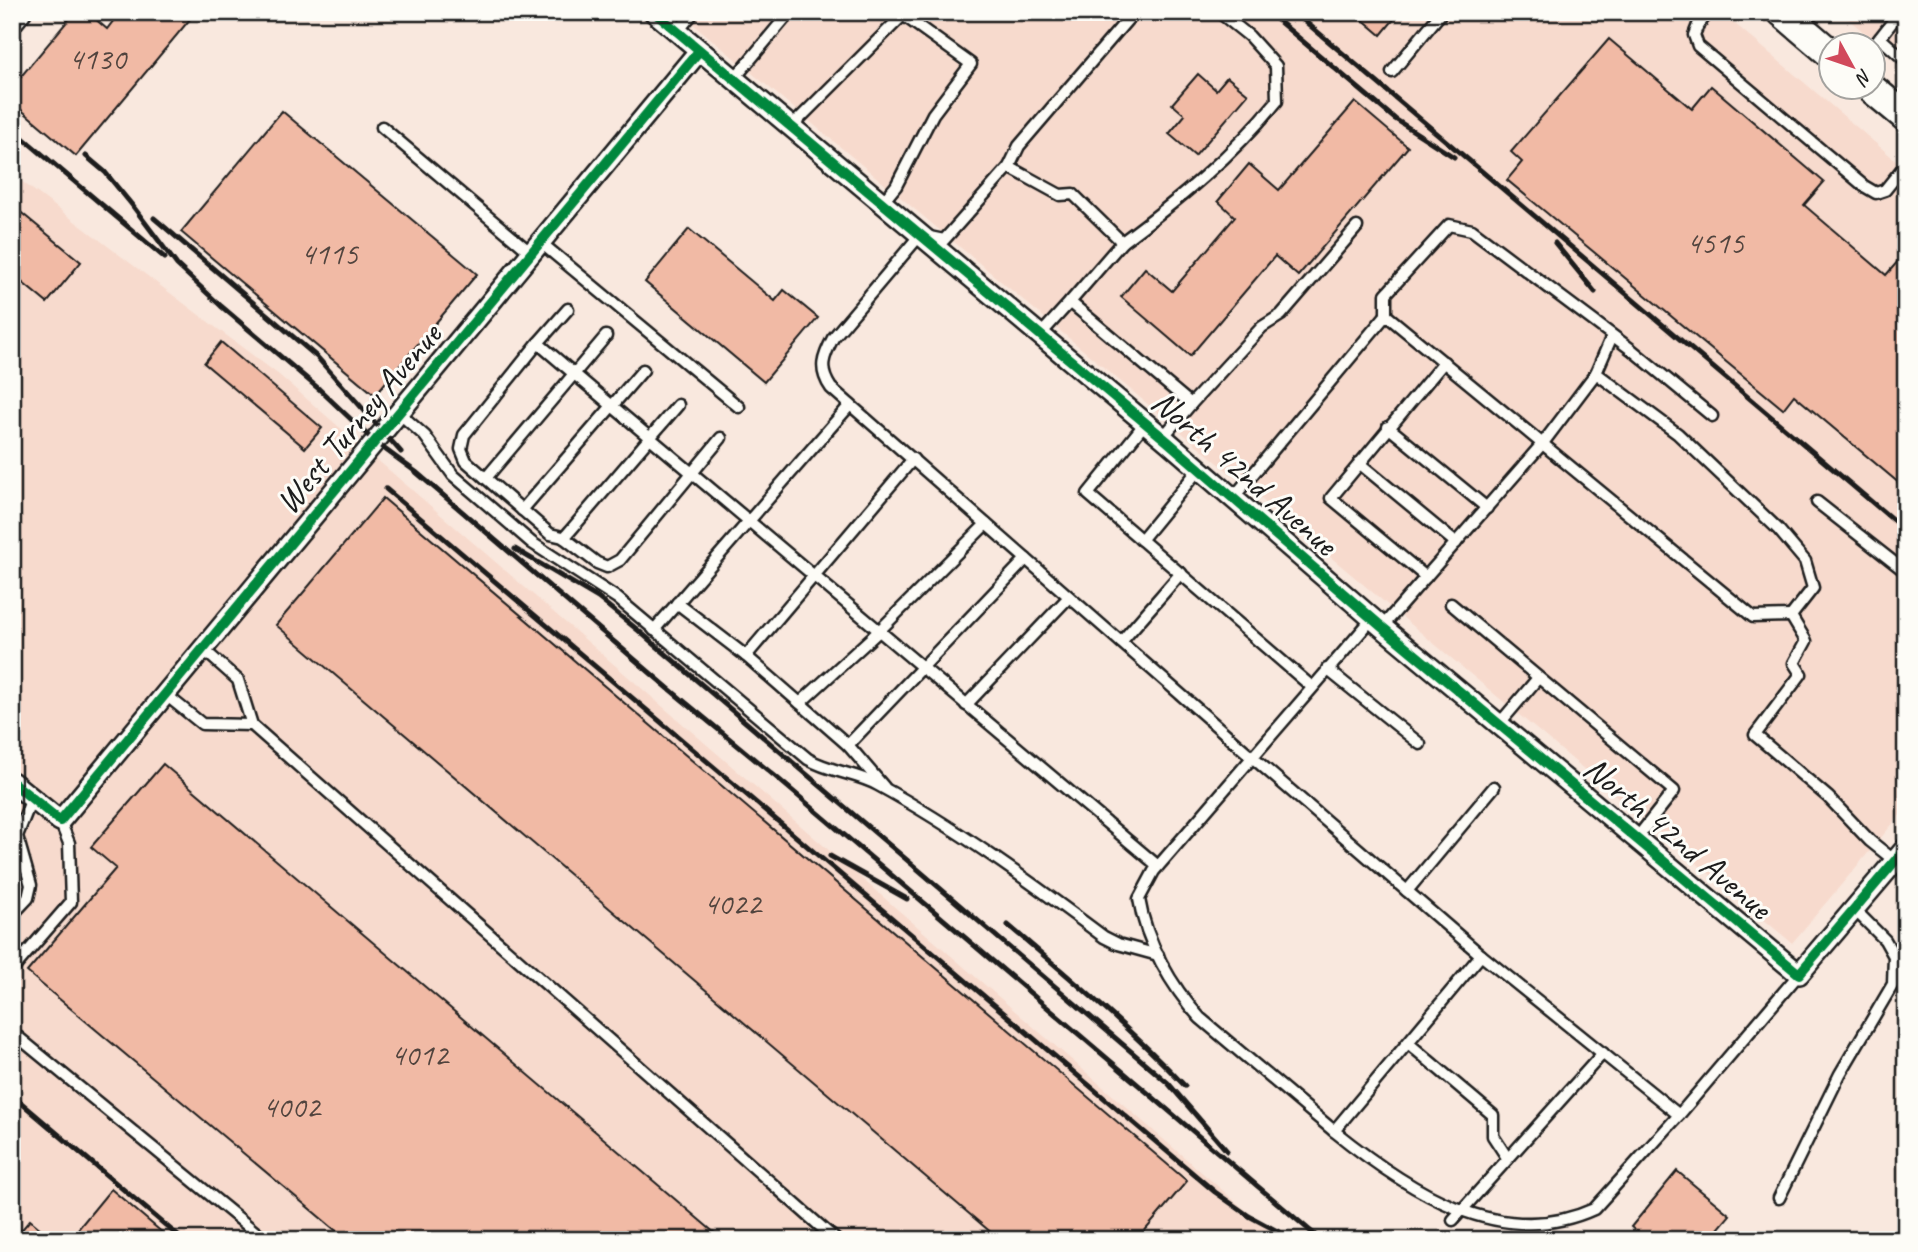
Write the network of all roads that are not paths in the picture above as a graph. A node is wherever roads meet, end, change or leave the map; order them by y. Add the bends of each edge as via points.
1 (21, 12) edge
2 (654, 12) edge
3 (694, 12) edge
4 (790, 12) edge
5 (1134, 12) edge
6 (1219, 12) edge
7 (1443, 12) edge
8 (1709, 12) edge
9 (1782, 12) edge
10 (1900, 12) edge
11 (12, 23) edge
12 (677, 32) junction
13 (1885, 32) edge
14 (1816, 41) edge
15 (1886, 43) edge
16 (699, 51) junction
17 (1906, 61) edge
18 (1392, 72) dead end
19 (734, 80) junction
20 (1886, 100) edge
21 (1906, 117) edge
22 (382, 127) dead end
23 (791, 127) junction
24 (1906, 164) edge
25 (1009, 167) junction
26 (882, 203) junction
27 (1357, 227) dead end
28 (920, 235) junction
29 (1122, 242) junction
30 (536, 247) junction
31 (1070, 302) junction
32 (568, 309) dead end
33 (1386, 315) junction
34 (1040, 335) junction
35 (606, 336) dead end
36 (1612, 336) junction
37 (538, 344) junction
38 (1444, 362) junction
39 (643, 370) dead end
40 (573, 373) junction
41 (1596, 373) junction
42 (1191, 404) junction
43 (612, 405) junction
44 (678, 405) dead end
45 (850, 405) junction
46 (738, 407) dead end
47 (399, 412) junction
48 (1712, 416) dead end
49 (1146, 422) junction
50 (1388, 427) junction
51 (1163, 437) junction
52 (650, 438) junction
53 (722, 438) dead end
54 (1543, 443) junction
55 (913, 459) junction
56 (1359, 463) junction
57 (1199, 469) junction
58 (692, 473) junction
59 (486, 478) junction
60 (1233, 498) junction
61 (1817, 502) dead end
62 (1487, 508) junction
63 (523, 510) junction
64 (749, 521) junction
65 (986, 524) junction
66 (564, 538) junction
67 (1141, 540) junction
68 (1456, 543) junction
69 (1026, 559) junction
70 (1906, 572) edge
71 (1181, 573) junction
72 (813, 576) junction
73 (1426, 577) junction
74 (1069, 597) junction
75 (677, 603) junction
76 (1451, 604) dead end
77 (1791, 616) junction
78 (1377, 623) junction
79 (654, 630) junction
80 (879, 631) junction
81 (1121, 642) junction
82 (202, 649) junction
83 (746, 656) junction
84 (922, 667) junction
85 (1327, 669) junction
86 (1538, 678) junction
87 (1312, 687) junction
88 (165, 694) junction
89 (800, 703) junction
90 (966, 705) junction
91 (1499, 724) junction
92 (252, 725) junction
93 (1420, 744) dead end
94 (848, 745) junction
95 (1252, 757) junction
96 (12, 782) edge
97 (1494, 787) dead end
98 (887, 790) junction
99 (32, 799) junction
100 (60, 821) junction
101 (1636, 839) junction
102 (1900, 855) edge
103 (1158, 866) junction
104 (1407, 891) junction
105 (1854, 909) junction
106 (12, 915) edge
107 (1158, 955) junction
108 (1481, 955) junction
109 (12, 970) edge
110 (1799, 974) junction
111 (12, 1032) edge
112 (1408, 1042) junction
113 (1603, 1053) junction
114 (1678, 1115) junction
115 (1334, 1131) junction
116 (1508, 1159) junction
117 (1779, 1198) dead end
118 (1428, 1206) dead end
119 (1467, 1227) dead end
120 (1552, 1233) dead end
121 (265, 1240) edge
122 (836, 1240) edge

1 - 11 street
2 - 12 street, North 42nd Avenue
3 - 12 lane
4 - 19 lane
5 - 25 lane via 1019,146
6 - 29 lane via 1276,66 1276,101 1252,131 1181,198
7 - 18 lane
8 - 24 lane via 1694,35 1698,46 1864,186 1875,192 1885,190
9 - 14 main road
10 - 13 lane
12 - 16 street, North 42nd Avenue
15 - 17 lane
16 - 19 street, North 42nd Avenue
16 - 30 street, West Turney Avenue
19 - 23 street, North 42nd Avenue
20 - 21 main road
22 - 30 lane
23 - 26 street, North 42nd Avenue
23 - 26 lane via 903,15 971,64 933,114 896,186
25 - 28 lane via 944,240
25 - 29 lane via 1060,195 1073,194
26 - 28 street, North 42nd Avenue
27 - 42 lane via 1281,315 1262,327
28 - 34 street, North 42nd Avenue
28 - 45 lane via 825,351 824,379
29 - 31 lane
30 - 46 lane
30 - 47 street, West Turney Avenue
31 - 34 lane
31 - 42 lane
32 - 37 lane
33 - 36 lane via 1386,295 1449,225 1472,230
33 - 38 lane
33 - 60 lane
34 - 49 street, North 42nd Avenue
35 - 40 lane
36 - 41 lane
36 - 48 lane
37 - 40 lane
37 - 59 lane via 462,441 463,456
38 - 50 lane
38 - 54 lane
39 - 43 lane
40 - 43 lane
40 - 59 lane
41 - 54 lane
41 - 77 lane via 1678,434 1805,561 1813,588
42 - 51 lane
43 - 52 lane
43 - 63 lane
44 - 52 lane
45 - 55 lane
45 - 64 lane
47 - 79 lane via 425,436 453,475 532,543 617,598
47 - 82 street, West Turney Avenue
49 - 51 street, North 42nd Avenue
49 - 67 lane via 1088,494
50 - 56 lane
50 - 62 lane
51 - 57 street, North 42nd Avenue
52 - 58 lane
52 - 66 lane
53 - 58 lane
54 - 62 lane
54 - 77 lane via 1753,617
55 - 65 lane
55 - 72 lane
56 - 68 lane
56 - 73 lane via 1331,498
57 - 60 street, North 42nd Avenue
57 - 67 lane
58 - 64 lane
58 - 66 lane via 611,566 597,564
59 - 63 lane
60 - 78 street, North 42nd Avenue
61 - 70 lane
62 - 68 lane
63 - 66 lane via 550,534
64 - 72 lane
64 - 75 lane
65 - 69 lane
65 - 80 lane
67 - 71 lane
68 - 73 lane
69 - 74 lane
69 - 84 lane
71 - 81 lane
71 - 87 lane
72 - 80 lane
72 - 83 lane
73 - 78 lane
74 - 81 lane
74 - 90 lane
75 - 79 lane
75 - 83 lane
76 - 86 lane
77 - 102 lane via 1806,641 1794,663 1801,674 1755,735 1828,797 1870,841
78 - 85 lane
78 - 91 street, North 42nd Avenue
79 - 98 lane via 808,759
80 - 84 lane
80 - 89 lane
81 - 95 lane
82 - 88 street, West Turney Avenue
82 - 92 lane via 238,680
83 - 89 lane
84 - 90 lane
84 - 94 lane
85 - 87 lane
85 - 93 lane
86 - 91 lane
86 - 101 lane via 1674,791
87 - 95 lane
88 - 92 lane via 202,724
88 - 100 street, West Turney Avenue
89 - 94 lane
90 - 103 lane
91 - 101 street, North 42nd Avenue
92 - 122 lane
94 - 98 lane
95 - 103 lane
95 - 104 lane
96 - 99 street
97 - 104 lane
98 - 107 lane via 969,840 1104,937
99 - 100 street
99 - 106 lane via 17,836 31,886 28,898
100 - 109 lane via 69,843 71,902
101 - 110 street, North 42nd Avenue
102 - 105 street
103 - 107 lane via 1139,899
104 - 108 lane
105 - 110 street
105 - 117 lane via 1885,940 1894,956 1893,984 1840,1074
107 - 115 lane via 1200,1018
108 - 112 lane
108 - 113 lane
110 - 114 lane
111 - 121 lane
112 - 115 lane
112 - 116 lane via 1493,1115 1493,1136
113 - 114 lane
113 - 116 lane
114 - 120 lane via 1594,1209
115 - 118 lane
116 - 119 lane via 1449,1219

